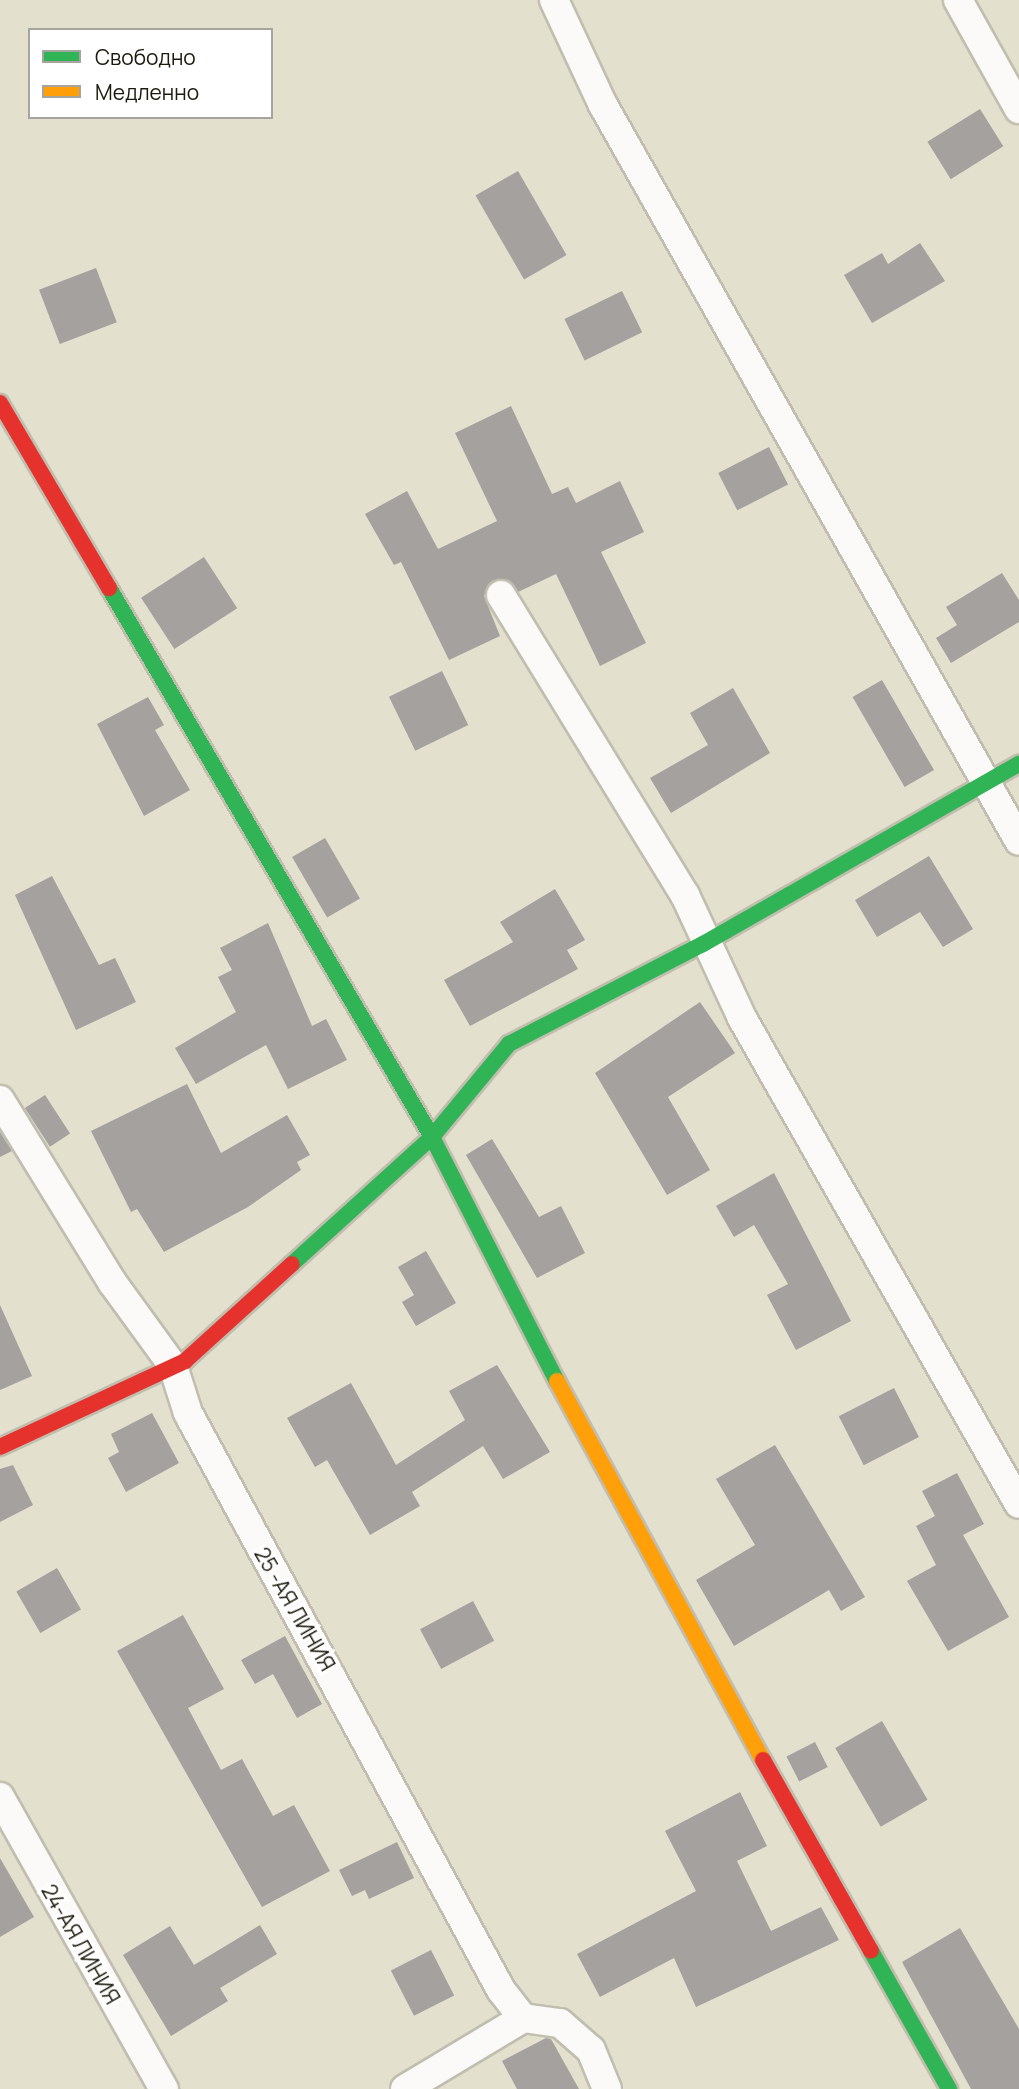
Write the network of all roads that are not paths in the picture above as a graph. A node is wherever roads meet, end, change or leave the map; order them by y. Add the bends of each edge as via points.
1 (554, 0) edge
2 (958, 0) edge
3 (1019, 109) edge
4 (0, 403) edge
5 (501, 596) dead end
6 (1019, 764) edge
7 (985, 782) junction
8 (1019, 841) edge
9 (703, 944) junction
10 (0, 1100) edge
11 (432, 1137) junction
12 (173, 1366) junction
13 (0, 1447) edge
14 (1019, 1504) edge
15 (0, 1797) edge
16 (523, 2018) junction
17 (164, 2089) edge
18 (405, 2089) edge
19 (607, 2089) edge
20 (949, 2089) edge

1 - 7 street via 603,105
2 - 3 street
4 - 11 street
5 - 9 street via 685,895
6 - 7 street
7 - 8 street
7 - 9 street
9 - 11 street via 509,1044
9 - 14 street
10 - 12 street, 25 -АЯ ЛИНИЯ via 112,1282
11 - 12 street via 246,1309
11 - 20 street via 636,1536
12 - 13 street
12 - 16 street, 25 -АЯ ЛИНИЯ via 188,1413 250,1529 360,1722 435,1872
15 - 17 street, 24-АЯ ЛИНИЯ
16 - 18 street
16 - 19 street via 560,2023 591,2050

